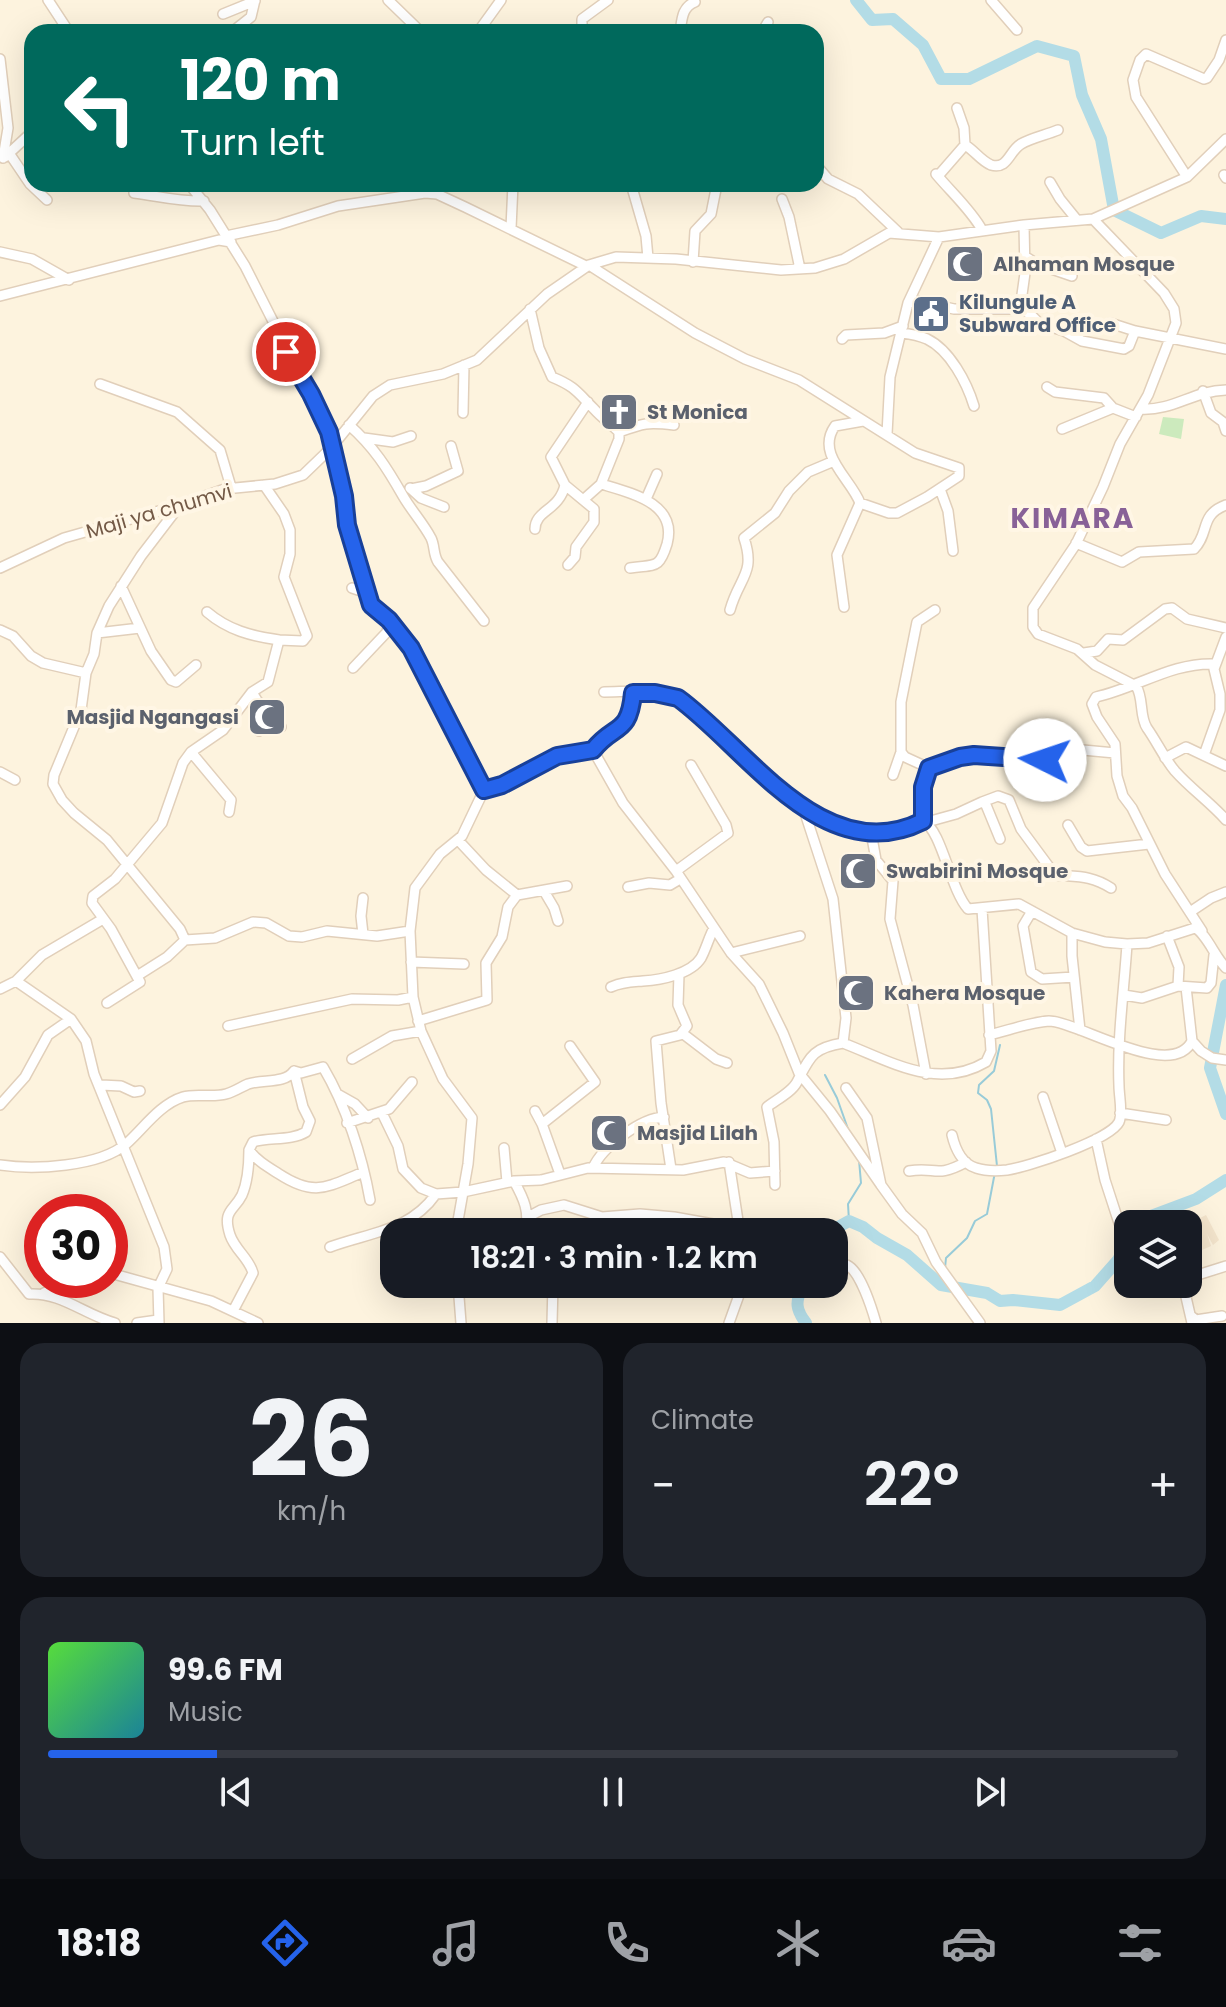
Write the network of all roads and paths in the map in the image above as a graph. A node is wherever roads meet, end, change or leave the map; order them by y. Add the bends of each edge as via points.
1 (48, 0) edge
2 (255, 0) edge
3 (388, 0) edge
4 (501, 0) edge
5 (608, 0) edge
6 (991, 0) edge
7 (695, 2) edge
8 (223, 14) dead end
9 (64, 24) edge
10 (242, 24) edge
11 (413, 24) edge
12 (484, 24) edge
13 (582, 24) edge
14 (681, 24) edge
15 (1017, 30) dead end
16 (1226, 40) edge
17 (0, 59) edge
18 (957, 108) dead end
19 (8, 128) junction
20 (1058, 130) dead end
21 (1226, 139) edge
22 (22, 143) joint
23 (965, 145) junction
24 (4, 158) edge
25 (824, 174) edge
26 (1187, 177) junction
27 (24, 178) edge
28 (1050, 182) dead end
29 (38, 192) edge
30 (196, 192) edge
31 (513, 192) edge
32 (633, 192) edge
33 (716, 192) edge
34 (134, 193) dead end
35 (437, 194) joint
36 (782, 199) dead end
37 (47, 200) dead end
38 (204, 201) junction
39 (1093, 219) junction
40 (1077, 220) junction
41 (1024, 225) junction
42 (511, 228) junction
43 (982, 230) junction
44 (898, 232) junction
45 (939, 237) junction
46 (229, 239) junction
47 (0, 252) edge
48 (1026, 257) junction
49 (648, 258) junction
50 (693, 262) junction
51 (588, 266) junction
52 (800, 269) junction
53 (1072, 276) dead end
54 (69, 280) junction
55 (0, 296) edge
56 (908, 303) junction
57 (530, 309) junction
58 (1020, 309) junction
59 (1110, 323) dead end
60 (902, 330) junction
61 (1135, 331) junction
62 (1172, 337) junction
63 (842, 339) dead end
64 (1226, 349) edge
65 (464, 365) junction
66 (100, 384) dead end
67 (1047, 387) dead end
68 (1226, 390) edge
69 (1203, 391) junction
70 (588, 402) junction
71 (974, 406) dead end
72 (1113, 408) junction
73 (463, 413) dead end
74 (1138, 413) junction
75 (863, 421) junction
76 (349, 425) junction
77 (674, 425) dead end
78 (1062, 429) dead end
79 (1226, 431) edge
80 (619, 432) junction
81 (887, 434) junction
82 (411, 436) dead end
83 (364, 438) junction
84 (451, 446) dead end
85 (331, 448) junction
86 (834, 461) junction
87 (657, 474) dead end
88 (394, 477) junction
89 (601, 484) junction
90 (264, 485) junction
91 (565, 485) junction
92 (231, 487) junction
93 (411, 489) junction
94 (940, 489) junction
95 (646, 499) junction
96 (583, 500) junction
97 (860, 503) junction
98 (180, 505) junction
99 (1226, 505) edge
100 (444, 507) dead end
101 (535, 529) dead end
102 (1076, 543) junction
103 (953, 551) dead end
104 (568, 565) dead end
105 (0, 568) edge
106 (630, 568) dead end
107 (121, 586) junction
108 (352, 588) dead end
109 (367, 593) junction
110 (844, 607) dead end
111 (730, 610) dead end
112 (935, 610) dead end
113 (207, 612) dead end
114 (389, 620) junction
115 (484, 621) dead end
116 (140, 628) junction
117 (1226, 628) edge
118 (0, 630) edge
119 (97, 633) junction
120 (1226, 637) edge
121 (279, 640) junction
122 (1084, 653) junction
123 (1215, 664) junction
124 (196, 665) dead end
125 (353, 668) dead end
126 (86, 673) junction
127 (1130, 685) junction
128 (252, 692) junction
129 (604, 692) dead end
130 (633, 693) junction
131 (1223, 700) edge
132 (258, 702) junction
133 (281, 727) dead end
134 (259, 731) dead end
135 (593, 750) junction
136 (191, 752) junction
137 (901, 752) junction
138 (1115, 753) junction
139 (1204, 755) junction
140 (1165, 758) junction
141 (691, 765) dead end
142 (1226, 766) edge
143 (929, 768) junction
144 (0, 772) edge
145 (893, 775) dead end
146 (15, 780) dead end
147 (484, 790) junction
148 (982, 802) junction
149 (803, 807) junction
150 (229, 812) dead end
151 (1226, 820) edge
152 (925, 822) junction
153 (1068, 825) dead end
154 (871, 832) junction
155 (1000, 839) dead end
156 (458, 840) junction
157 (1149, 844) junction
158 (127, 864) junction
159 (678, 875) junction
160 (567, 886) dead end
161 (628, 887) dead end
162 (1111, 888) dead end
163 (544, 891) junction
164 (1226, 892) edge
165 (517, 895) junction
166 (363, 898) dead end
167 (982, 909) junction
168 (1032, 911) junction
169 (1190, 912) junction
170 (103, 919) junction
171 (558, 921) dead end
172 (714, 928) junction
173 (410, 931) junction
174 (1202, 931) junction
175 (1072, 933) junction
176 (363, 934) junction
177 (800, 936) dead end
178 (1167, 936) junction
179 (185, 940) junction
180 (1127, 944) junction
181 (731, 953) junction
182 (1214, 955) junction
183 (411, 962) junction
184 (464, 964) dead end
185 (1226, 968) edge
186 (679, 974) junction
187 (137, 976) junction
188 (1074, 977) junction
189 (16, 981) junction
190 (1182, 986) junction
191 (611, 987) dead end
192 (0, 989) edge
193 (1124, 995) junction
194 (413, 997) junction
195 (107, 1003) dead end
196 (71, 1019) junction
197 (228, 1026) dead end
198 (419, 1026) junction
199 (1080, 1030) junction
200 (682, 1033) junction
201 (989, 1035) junction
202 (1192, 1041) junction
203 (843, 1043) junction
204 (570, 1046) dead end
205 (1119, 1046) junction
206 (352, 1059) dead end
207 (1226, 1060) edge
208 (727, 1063) dead end
209 (294, 1071) junction
210 (799, 1073) junction
211 (926, 1074) junction
212 (412, 1082) dead end
213 (846, 1088) dead end
214 (101, 1090) junction
215 (140, 1091) dead end
216 (339, 1095) junction
217 (1043, 1097) dead end
218 (0, 1105) edge
219 (535, 1111) dead end
220 (382, 1113) junction
221 (1120, 1113) junction
222 (664, 1117) junction
223 (368, 1118) junction
224 (1166, 1120) dead end
225 (347, 1123) junction
226 (542, 1124) junction
227 (952, 1135) dead end
228 (1096, 1139) junction
229 (122, 1147) junction
230 (504, 1148) dead end
231 (249, 1150) junction
232 (1062, 1153) junction
233 (729, 1162) junction
234 (966, 1162) junction
235 (0, 1165) edge
236 (593, 1168) junction
237 (671, 1169) junction
238 (775, 1171) junction
239 (909, 1171) dead end
240 (364, 1172) junction
241 (560, 1174) junction
242 (511, 1182) junction
243 (775, 1185) dead end
244 (881, 1185) junction
245 (463, 1192) junction
246 (436, 1194) junction
247 (370, 1200) dead end
248 (1115, 1210) edge
249 (458, 1218) edge
250 (526, 1218) edge
251 (532, 1218) edge
252 (680, 1218) edge
253 (738, 1218) edge
254 (330, 1247) dead end
255 (0, 1257) edge
256 (848, 1266) edge
257 (1226, 1266) edge
258 (1202, 1274) edge
259 (128, 1279) edge
260 (158, 1288) junction
261 (24, 1290) edge
262 (56, 1298) edge
263 (459, 1298) edge
264 (553, 1298) edge
265 (738, 1298) edge
266 (1186, 1298) edge
267 (233, 1311) junction
268 (1222, 1316) dead end
269 (1192, 1320) edge
270 (158, 1322) edge
271 (115, 1323) edge
272 (137, 1323) edge
273 (258, 1323) edge
274 (461, 1323) edge
275 (552, 1323) edge
276 (729, 1323) edge
277 (876, 1323) edge
278 (980, 1323) edge

1 - 9 street
2 - 8 street
2 - 10 street via 251,17
3 - 11 street
4 - 12 street
5 - 13 street
6 - 15 street
7 - 14 street via 684,10
16 - 26 street via 1210,77 1146,54 1133,80 1136,97
17 - 19 street
18 - 23 street
19 - 22 street
19 - 24 street
20 - 23 street via 1019,145 1001,166 984,161
21 - 26 street
22 - 24 street
23 - 43 street via 936,174
24 - 27 street
25 - 44 street via 858,194
26 - 39 street
28 - 40 street
29 - 37 street
30 - 38 street
31 - 42 street
32 - 49 street
33 - 50 street via 714,209 695,231
34 - 38 street
35 - 42 street
35 - 46 street via 338,206
36 - 52 street
38 - 46 street
39 - 40 street
39 - 62 street via 1171,302 1176,323
40 - 41 street
41 - 43 street
41 - 48 street
42 - 51 street
43 - 45 street
44 - 45 street
44 - 52 street via 831,265
45 - 56 street
46 - 54 street
46 - 85 street via 311,394
47 - 54 street via 32,259
48 - 53 street
48 - 58 street
49 - 50 street
49 - 51 street via 616,257
50 - 52 street
51 - 57 street, Maji ya chumvi
51 - 75 street via 695,333 790,375
54 - 55 street
56 - 58 street
56 - 60 street
57 - 65 street, Maji ya chumvi via 486,352
57 - 70 street via 552,377
58 - 61 street via 1039,323 1089,343 1127,349
59 - 61 street
60 - 63 street
60 - 71 street via 942,351 966,384
60 - 81 street via 890,377
61 - 62 street
62 - 64 street
62 - 74 street
65 - 73 street
65 - 76 street, Maji ya chumvi via 390,385 364,404
66 - 92 street via 177,412 220,450
67 - 72 street via 1104,398
68 - 69 street
69 - 74 street via 1164,409
69 - 79 street via 1211,413
70 - 80 street
70 - 91 street via 551,457
72 - 74 street
72 - 78 street
74 - 102 street
75 - 81 street
75 - 86 street via 832,428
76 - 83 street
76 - 85 street, Maji ya chumvi
77 - 80 street via 647,423
80 - 89 street
81 - 94 street via 928,459 959,468 959,476
82 - 83 street via 393,442
83 - 88 street
84 - 93 street via 458,471
85 - 90 street, Maji ya chumvi via 303,475
85 - 109 street
86 - 97 street
86 - 111 street via 808,472 775,513 744,538 749,565
87 - 95 street
88 - 93 street
88 - 115 street via 433,542 438,562
89 - 95 street
89 - 96 street
90 - 92 street, Maji ya chumvi
90 - 121 street via 290,530 284,577 307,636 303,641
91 - 96 street
91 - 101 street via 560,501 539,516
92 - 98 street, Maji ya chumvi
93 - 100 street
94 - 97 street via 897,513
94 - 103 street
95 - 106 street via 667,519 669,534 658,565
96 - 104 street via 594,509 594,522
97 - 110 street via 837,555
98 - 105 street, Maji ya chumvi via 64,538
98 - 107 street
99 - 102 street via 1206,520 1194,549 1139,552 1122,562
102 - 122 street via 1032,614 1038,634
107 - 116 street
107 - 119 street
108 - 109 street
109 - 114 street via 371,605
112 - 137 street via 919,619 913,636 901,702
113 - 121 street via 230,627
114 - 125 street via 387,632
114 - 147 street via 411,648
116 - 119 street
116 - 124 street via 171,680 176,682
117 - 122 street via 1165,609 1123,640 1108,639 1097,651
118 - 126 street via 43,663
119 - 126 street
120 - 123 street
121 - 128 street via 268,682
122 - 127 street
123 - 127 street via 1192,665
123 - 131 street
126 - 158 street via 81,710 53,784 74,813
127 - 138 street via 1093,701
127 - 140 street via 1138,688 1145,723
128 - 132 street
128 - 136 street via 223,730
129 - 130 street
130 - 135 street via 625,724
130 - 149 street via 678,698 693,708 767,780
131 - 139 street
132 - 133 street via 273,711
132 - 134 street
135 - 147 street via 557,756
135 - 159 street via 623,803
136 - 150 street via 231,800
136 - 158 street via 162,823
137 - 143 street
137 - 145 street
138 - 143 street via 1083,750 1039,762 974,755
138 - 157 street via 1123,796
139 - 140 street via 1186,747
139 - 142 street
140 - 151 street
141 - 159 street via 728,833
143 - 152 street via 923,787
144 - 146 street
147 - 156 street
148 - 152 street
148 - 155 street
148 - 162 street via 998,796 1009,800 1021,829 1055,875 1096,878
149 - 154 street via 822,819
149 - 203 street via 833,899 846,1018
152 - 154 street
152 - 167 street via 964,905
153 - 157 street via 1087,851
154 - 211 street via 876,860 893,881 890,919
156 - 165 street
156 - 173 street via 415,888
157 - 169 street
158 - 170 street via 91,899
158 - 179 street
159 - 161 street via 670,885
159 - 172 street
160 - 163 street
163 - 165 street
163 - 171 street
164 - 169 street
165 - 198 street via 486,963 487,1000
166 - 176 street
167 - 168 street via 1019,904
167 - 201 street
168 - 175 street
168 - 188 street via 1023,926 1031,972 1042,979
169 - 174 street
170 - 187 street
170 - 189 street via 42,955
172 - 181 street
172 - 186 street via 700,960
173 - 176 street
173 - 183 street
174 - 178 street
174 - 182 street
175 - 180 street
175 - 188 street
176 - 179 street via 289,936 253,922 215,938
177 - 181 street
178 - 180 street
178 - 190 street
179 - 187 street
180 - 193 street
181 - 210 street via 759,984
182 - 185 street
182 - 190 street via 1209,986
183 - 184 street
183 - 194 street
186 - 191 street
186 - 200 street via 678,1005 687,1026
187 - 195 street via 140,982
188 - 199 street
189 - 192 street
189 - 196 street
190 - 193 street via 1148,997
190 - 202 street
193 - 205 street
194 - 197 street via 352,999
194 - 198 street
196 - 214 street via 86,1041
196 - 218 street via 48,1035 25,1077
198 - 206 street
198 - 245 street via 443,1079 472,1118
199 - 201 street via 1047,1021
199 - 205 street
200 - 208 street
200 - 222 street via 656,1041
201 - 211 street via 986,1062 958,1074
202 - 205 street via 1172,1054
202 - 207 street via 1212,1058
203 - 210 street via 816,1051
203 - 211 street
204 - 226 street via 595,1082
205 - 221 street
209 - 216 street via 323,1067
209 - 229 street via 284,1079 226,1094 185,1096 168,1104
209 - 231 street via 310,1121 306,1132 265,1138
210 - 238 street via 797,1084 767,1107
210 - 244 street
212 - 220 street
213 - 244 street via 867,1118
214 - 215 street via 101,1085 110,1085
214 - 229 street
216 - 223 street
216 - 225 street
217 - 232 street
219 - 226 street
220 - 223 street
220 - 246 street via 403,1169 421,1188
221 - 224 street
221 - 228 street via 1117,1124
222 - 236 street via 637,1125
222 - 237 street
223 - 225 street
225 - 240 street
226 - 241 street
227 - 234 street
228 - 232 street
228 - 248 street
229 - 235 street via 77,1163
229 - 260 street via 164,1247 167,1269
230 - 242 street
231 - 240 street via 295,1184 313,1189
231 - 267 street via 243,1194 229,1210 228,1223 230,1237 253,1273
232 - 234 street via 1000,1170
233 - 237 street
233 - 238 street via 750,1173
233 - 253 street
234 - 239 street via 946,1172
236 - 237 street
236 - 241 street
238 - 243 street
240 - 247 street
241 - 242 street
242 - 245 street
242 - 250 street via 525,1201
244 - 278 street via 922,1233
245 - 246 street
245 - 249 street
246 - 254 street via 410,1220
251 - 252 street via 541,1210 564,1205 602,1217
255 - 261 street
256 - 277 street via 861,1282
257 - 258 street
259 - 260 street
260 - 267 street
260 - 270 street
262 - 271 street
263 - 274 street
264 - 275 street
265 - 276 street
266 - 269 street
267 - 273 street
268 - 269 street
270 - 272 street

